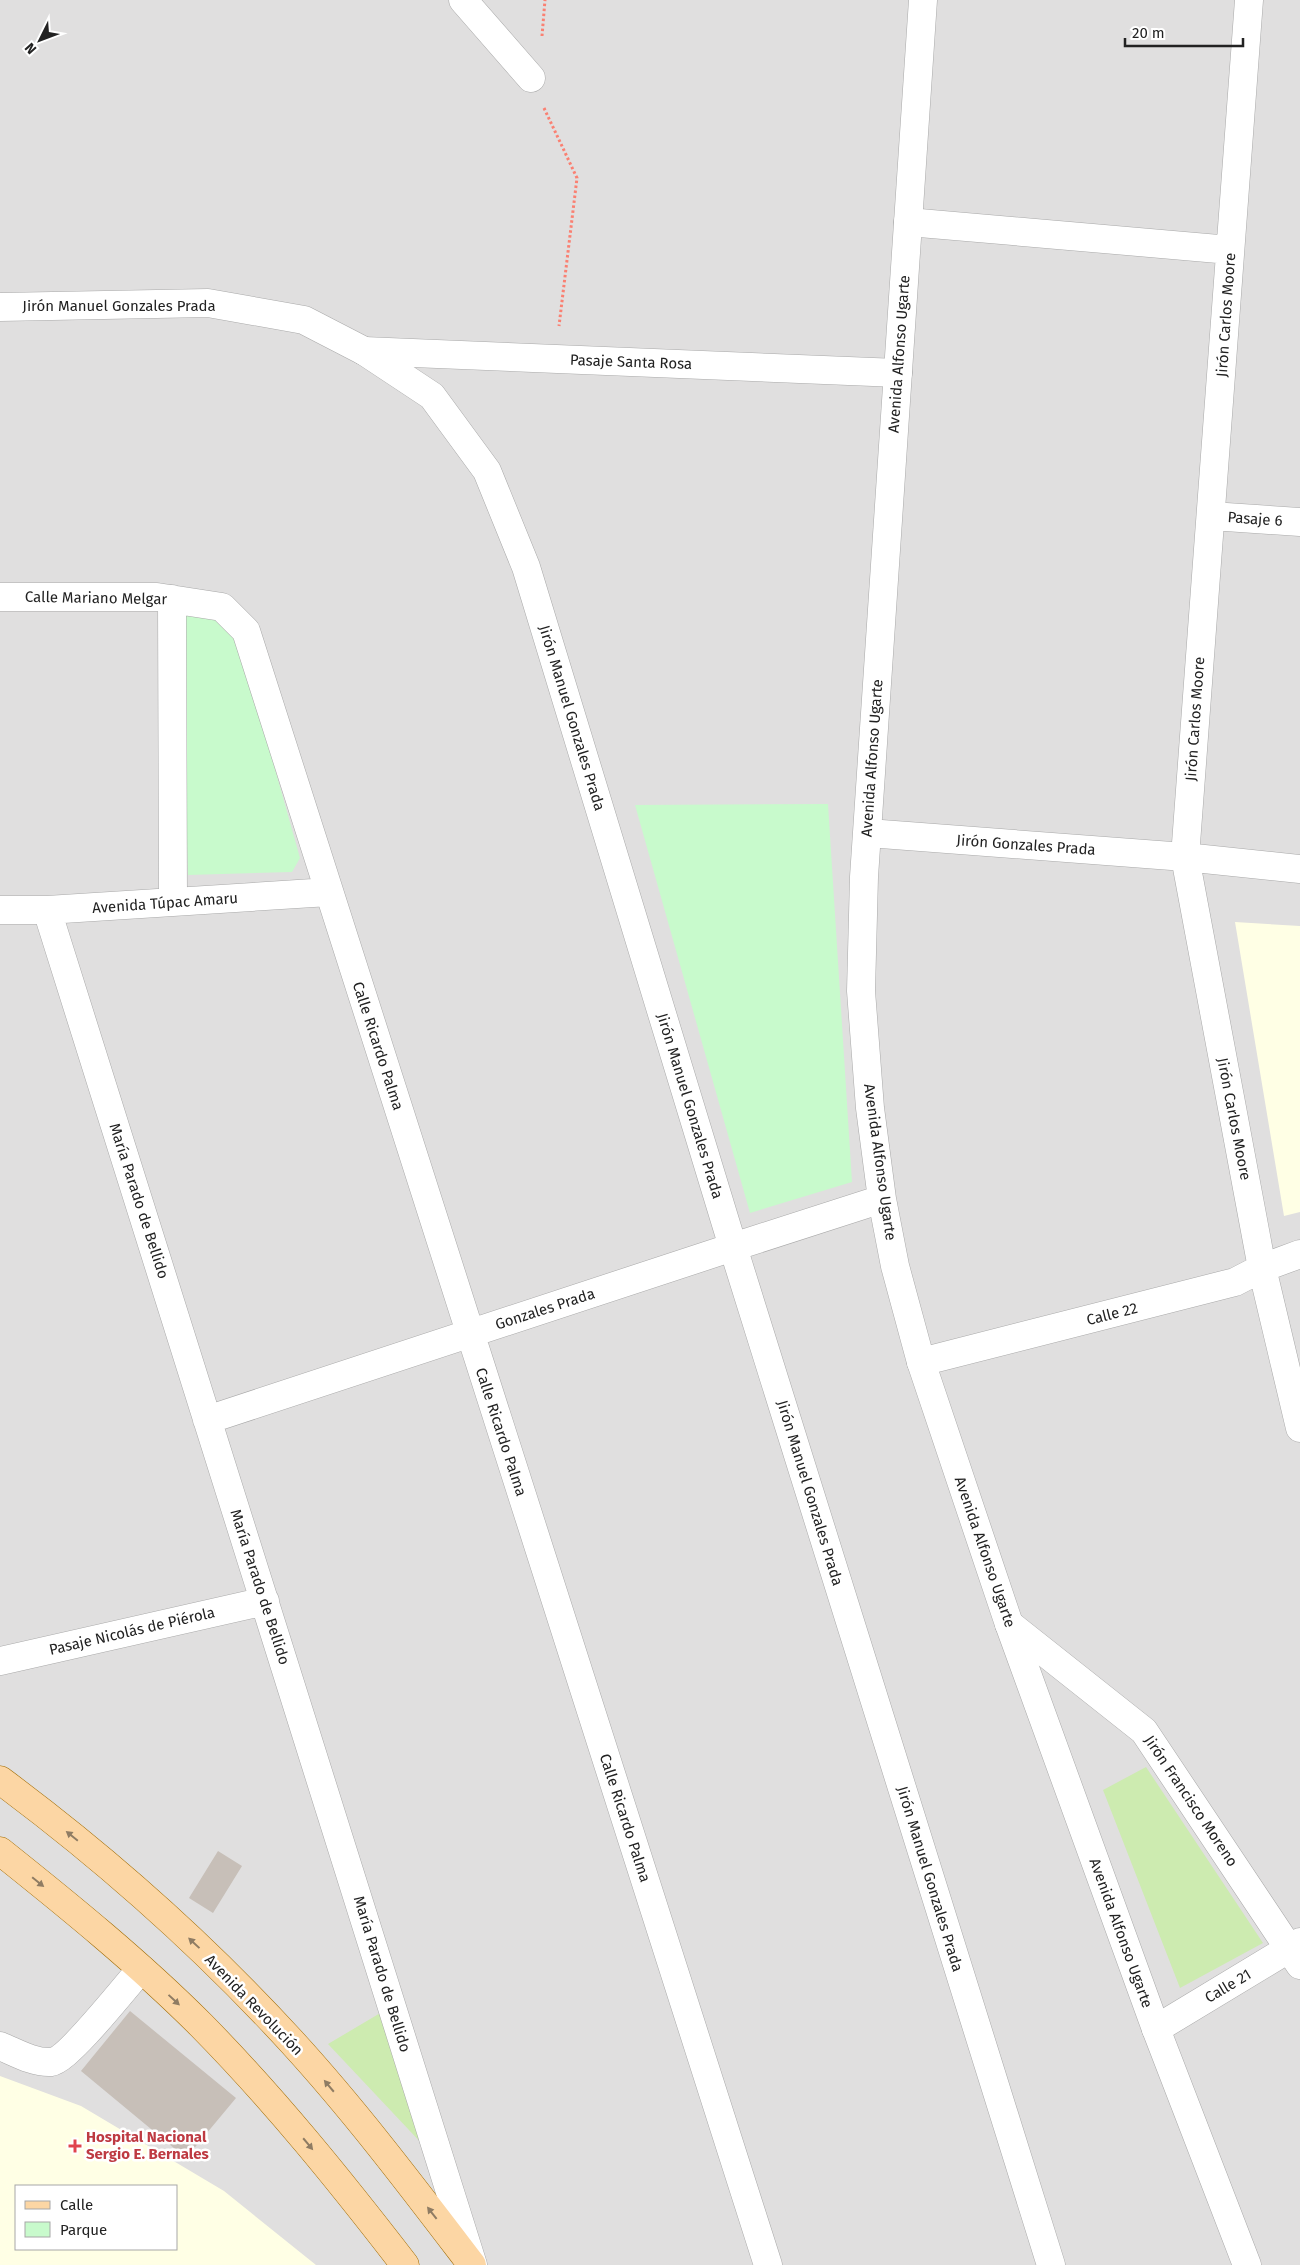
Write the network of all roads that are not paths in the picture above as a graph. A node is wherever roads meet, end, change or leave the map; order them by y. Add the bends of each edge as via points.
1 (462, 0) edge
2 (923, 0) edge
3 (1249, 0) edge
4 (531, 78) road end
5 (908, 222) junction
6 (1230, 250) junction
7 (0, 307) edge
8 (364, 351) junction
9 (898, 373) junction
10 (1211, 516) junction
11 (1300, 522) edge
12 (0, 597) edge
13 (172, 599) junction
14 (222, 608) joint
15 (868, 833) junction
16 (1185, 857) junction
17 (1300, 869) edge
18 (329, 892) junction
19 (173, 902) junction
20 (0, 910) edge
21 (47, 910) junction
22 (882, 1199) junction
23 (733, 1247) junction
24 (1300, 1254) edge
25 (1262, 1268) junction
26 (470, 1334) junction
27 (921, 1362) junction
28 (207, 1420) junction
29 (1300, 1428) edge
30 (265, 1601) junction
31 (1009, 1624) junction
32 (0, 1661) edge
33 (0, 1780) edge
34 (0, 1851) edge
35 (1297, 1952) edge
36 (140, 1969) junction
37 (1156, 2029) junction
38 (0, 2046) edge
39 (405, 2265) edge
40 (473, 2265) edge
41 (768, 2265) edge
42 (1051, 2265) edge
43 (1247, 2265) edge

1 - 4 street
2 - 5 street, Avenida Alfonso Ugarte
3 - 6 street, Jirón Carlos Moore
5 - 6 street
5 - 9 street, Avenida Alfonso Ugarte
6 - 10 street, Jirón Carlos Moore
7 - 8 street, Jirón Manuel Gonzales Prada via 208,303 304,320
8 - 9 street, Pasaje Santa Rosa
8 - 23 street, Jirón Manuel Gonzales Prada via 432,396 486,471 526,567
9 - 15 street, Avenida Alfonso Ugarte
10 - 11 street, Pasaje 6
10 - 16 street, Jirón Carlos Moore
12 - 13 street, Calle Mariano Melgar
13 - 14 street, Calle Mariano Melgar
13 - 19 street
14 - 18 street, Calle Ricardo Palma via 246,631
15 - 16 street, Jirón Gonzales Prada
15 - 22 street, Avenida Alfonso Ugarte via 861,991 870,1108
16 - 17 street, Jirón Gonzales Prada
16 - 25 street, Jirón Carlos Moore
18 - 19 street, Avenida Túpac Amaru
18 - 26 street, Calle Ricardo Palma
19 - 21 street, Avenida Túpac Amaru
20 - 21 street, Avenida Túpac Amaru
21 - 28 street, María Parado de Bellido
22 - 23 street, Gonzales Prada
22 - 27 street, Avenida Alfonso Ugarte via 895,1266
23 - 26 street, Gonzales Prada
23 - 42 street, Jirón Manuel Gonzales Prada
24 - 25 street, Calle 22
25 - 27 street, Calle 22 via 1235,1282
25 - 29 street, Jirón Carlos Moore
26 - 28 street, Gonzales Prada
26 - 41 street, Calle Ricardo Palma
27 - 31 street, Avenida Alfonso Ugarte
28 - 30 street, María Parado de Bellido
30 - 32 street, Pasaje Nicolás de Piérola
30 - 40 street, María Parado de Bellido
31 - 35 street, Jirón Francisco Moreno via 1144,1730
31 - 37 street, Avenida Alfonso Ugarte
40 -> 33 main road, Avenida Revolución via 380,2146 293,2043 226,1973 92,1852
34 -> 36 main road
35 - 37 street, Calle 21
36 - 38 street via 69,2052 52,2062 30,2059
36 -> 39 main road via 200,2025 266,2094
37 - 43 street, Avenida Alfonso Ugarte

